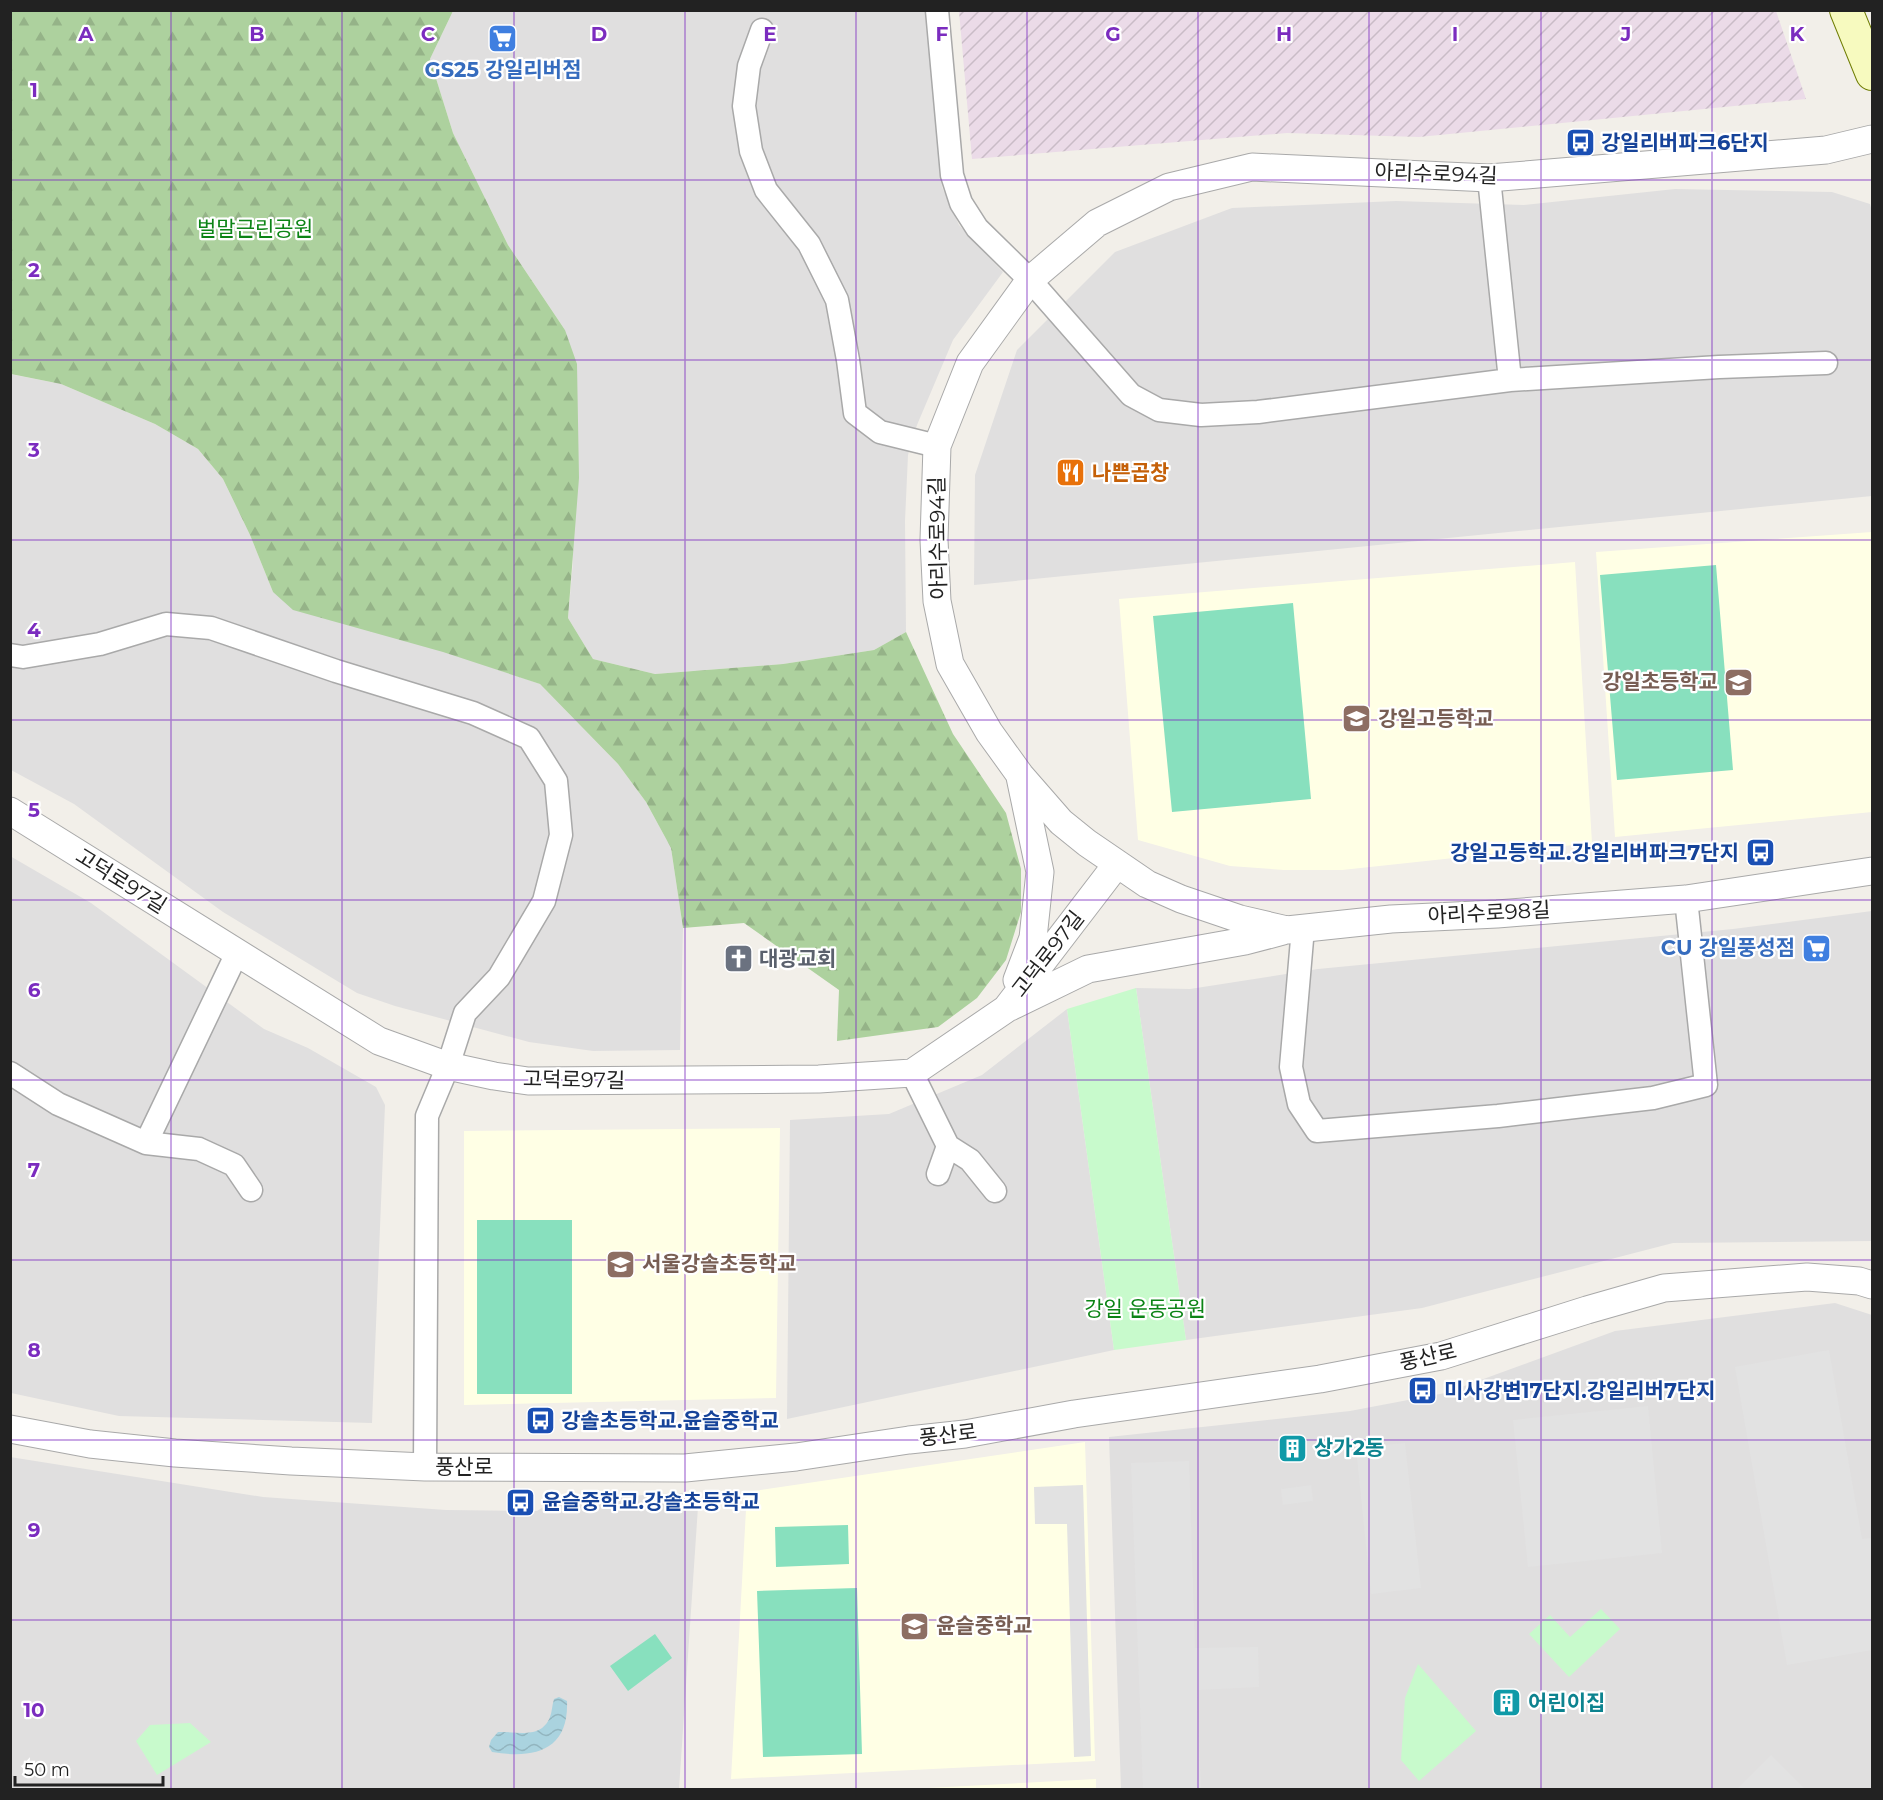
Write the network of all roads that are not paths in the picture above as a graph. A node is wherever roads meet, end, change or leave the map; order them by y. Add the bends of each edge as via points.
1 (937, 10) edge
2 (1846, 10) edge
3 (762, 30) dead end
4 (1872, 74) edge
5 (1872, 139) edge
6 (1490, 178) junction
7 (1030, 280) junction
8 (1826, 363) dead end
9 (1510, 380) junction
10 (937, 447) junction
11 (10, 655) edge
12 (1020, 775) junction
13 (10, 812) edge
14 (1117, 864) junction
15 (1872, 871) edge
16 (1686, 899) junction
17 (1295, 929) junction
18 (237, 953) junction
19 (1006, 1009) junction
20 (448, 1066) junction
21 (10, 1072) edge
22 (912, 1073) junction
23 (146, 1143) junction
24 (948, 1146) junction
25 (938, 1174) dead end
26 (251, 1190) dead end
27 (995, 1191) dead end
28 (1872, 1285) edge
29 (10, 1430) edge
30 (425, 1467) junction

1 - 7 street via 952,175 961,202 977,228
2 - 4 main road
3 - 10 street via 749,66 744,106 751,151 766,190 809,244 837,300 855,413 880,432
5 - 6 street, 아리수로94길 via 1826,150
6 - 7 street, 아리수로94길 via 1252,167 1169,187 1097,223
6 - 9 street
7 - 9 street via 1131,395 1159,410 1202,415 1258,412
7 - 10 street, 아리수로94길 via 970,363
8 - 9 street
10 - 12 street, 아리수로94길 via 937,602 950,664 989,732
11 - 20 street via 23,657 100,644 166,624 211,628 473,713 529,738 556,781 561,835 544,901 499,976 465,1013
12 - 14 street, 아리수로94길 via 1061,822
12 - 19 street via 1040,872 1033,938
13 - 18 street, 고덕로97길
14 - 17 street, 아리수로98길 via 1147,884 1181,899 1240,919
14 - 19 street, 고덕로97길
15 - 16 street, 아리수로98길
16 - 17 street, 아리수로98길
16 - 17 street via 1706,1085 1653,1098 1317,1131 1299,1104 1291,1067
17 - 19 street via 1088,969
18 - 20 street, 고덕로97길 via 379,1041
18 - 23 street
19 - 22 street, 고덕로97길
20 - 22 street, 고덕로97길 via 528,1081 819,1079
20 - 30 street via 427,1116
21 - 23 street via 58,1104
22 - 24 street
23 - 26 street via 199,1149 234,1165
24 - 25 street
24 - 27 street via 970,1160
28 - 30 street, 풍산로 via 1807,1277 1664,1288 1441,1356 1320,1379 796,1457 685,1467
29 - 30 street, 풍산로 via 175,1453

